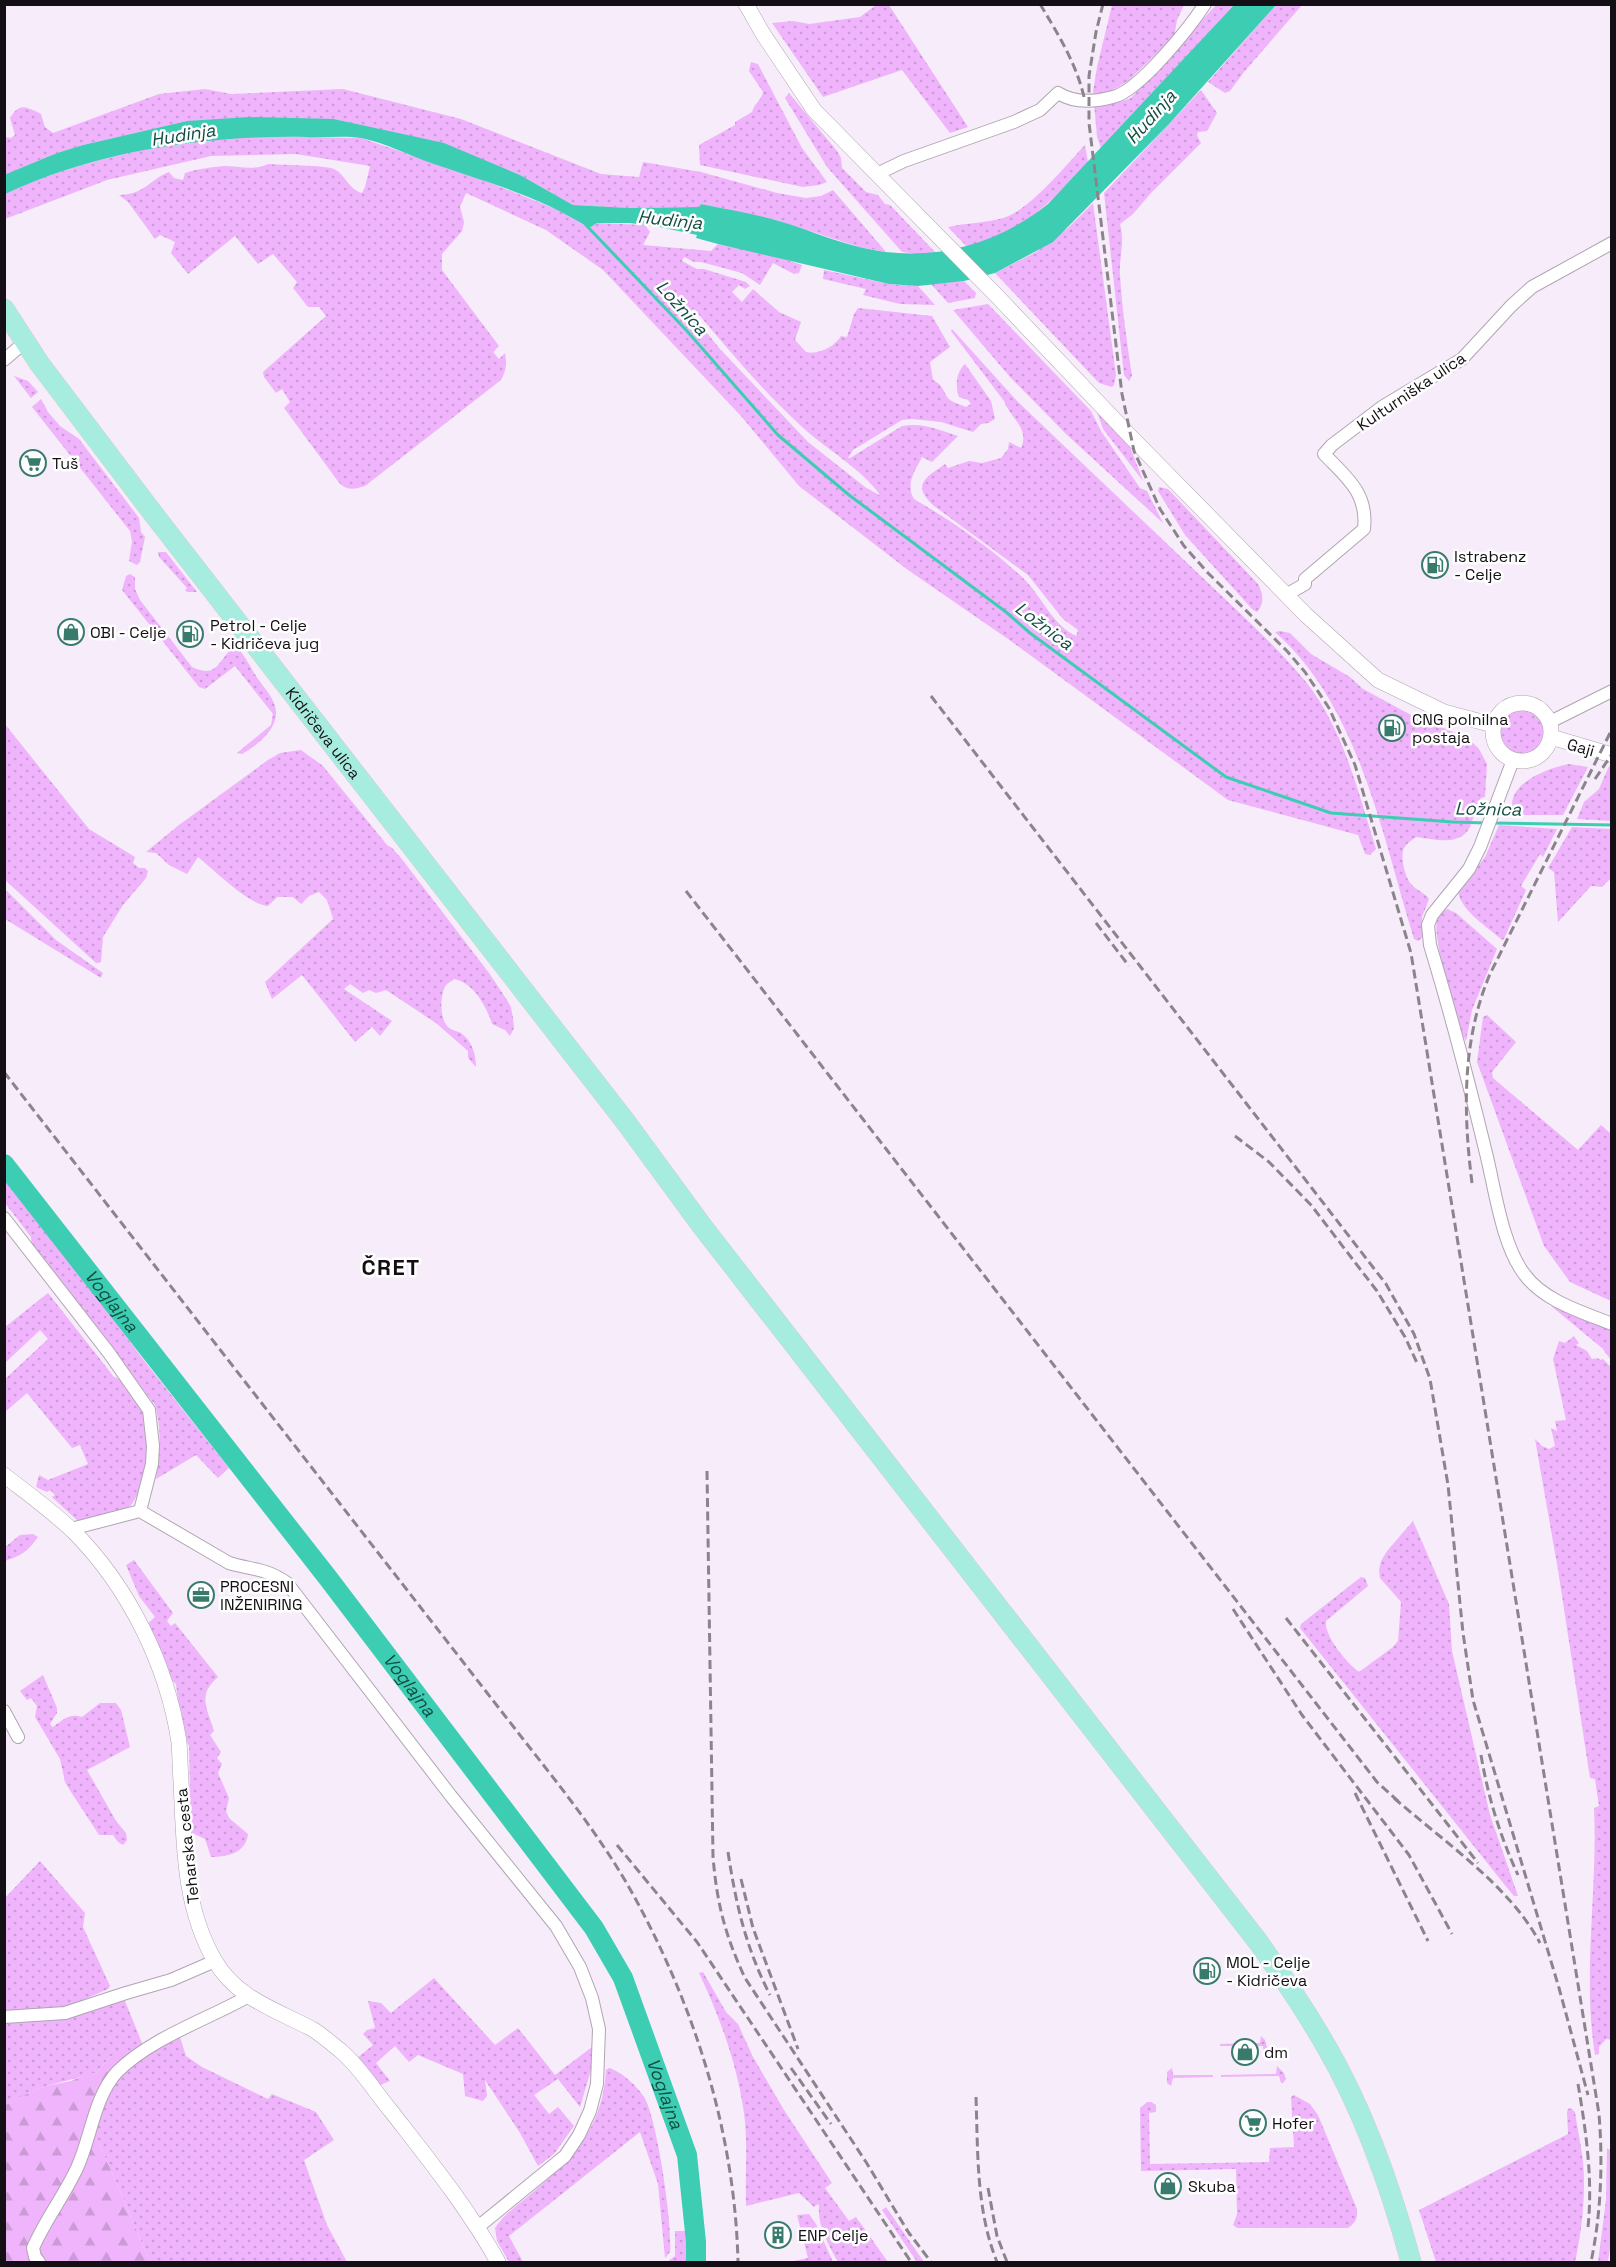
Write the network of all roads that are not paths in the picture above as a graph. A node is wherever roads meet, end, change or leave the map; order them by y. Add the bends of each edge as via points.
1 (746, 4) edge
2 (1205, 4) edge
3 (877, 174) junction
4 (1611, 243) edge
5 (4, 309) edge
6 (4, 330) edge
7 (25, 342) junction
8 (4, 360) edge
9 (1286, 595) junction
10 (1611, 691) edge
11 (1493, 725) junction
12 (1550, 730) junction
13 (1611, 755) edge
14 (1513, 760) junction
15 (4, 1218) edge
16 (1611, 1323) edge
17 (4, 1475) edge
18 (140, 1511) junction
19 (71, 1529) junction
20 (4, 1711) edge
21 (18, 1737) dead end
22 (215, 1961) junction
23 (247, 1997) junction
24 (4, 2017) edge
25 (478, 2227) junction
26 (39, 2262) edge
27 (498, 2262) edge
28 (1411, 2262) edge

1 - 3 street via 814,110
2 - 3 street via 1166,54 1114,97 1069,100 1058,93 1040,110 1014,122
3 - 9 street
4 - 9 street, Kulturniška ulica via 1532,287 1462,359 1383,407 1332,445 1324,454 1357,490 1366,512 1364,529 1305,579 1305,584
5 - 7 main road, Kidričeva ulica
6 - 7 main road, Kidričeva ulica
7 - 8 street
7 - 28 main road, Kidričeva ulica via 155,516 1287,1982 1327,2048 1361,2117 1384,2172
9 - 11 street via 1378,680 1444,712
10 - 12 street
11 - 12 street via 1506,707 1524,703 1540,709
11 - 14 street via 1496,746
12 - 13 street, Gaji
12 - 14 street via 1542,754 1521,762
14 - 16 street via 1480,847 1428,925 1431,945 1508,1242 1524,1274 1537,1289
15 - 18 street via 110,1353 149,1410 153,1455
17 - 19 street, Teharska cesta
18 - 19 street
18 - 25 street via 229,1563 258,1568 287,1583 556,1926 580,1967 599,2029 597,2084 591,2111 566,2156
19 - 22 street, Teharska cesta via 109,1574 136,1617 165,1683 178,1742 188,1889 196,1922
20 - 21 street
22 - 23 street, Teharska cesta
22 - 24 street via 171,1980 65,2013
23 - 25 street, Teharska cesta via 316,2032 344,2054
23 - 26 street via 177,2032 116,2073 96,2112 78,2167 33,2248
25 - 27 street, Teharska cesta

